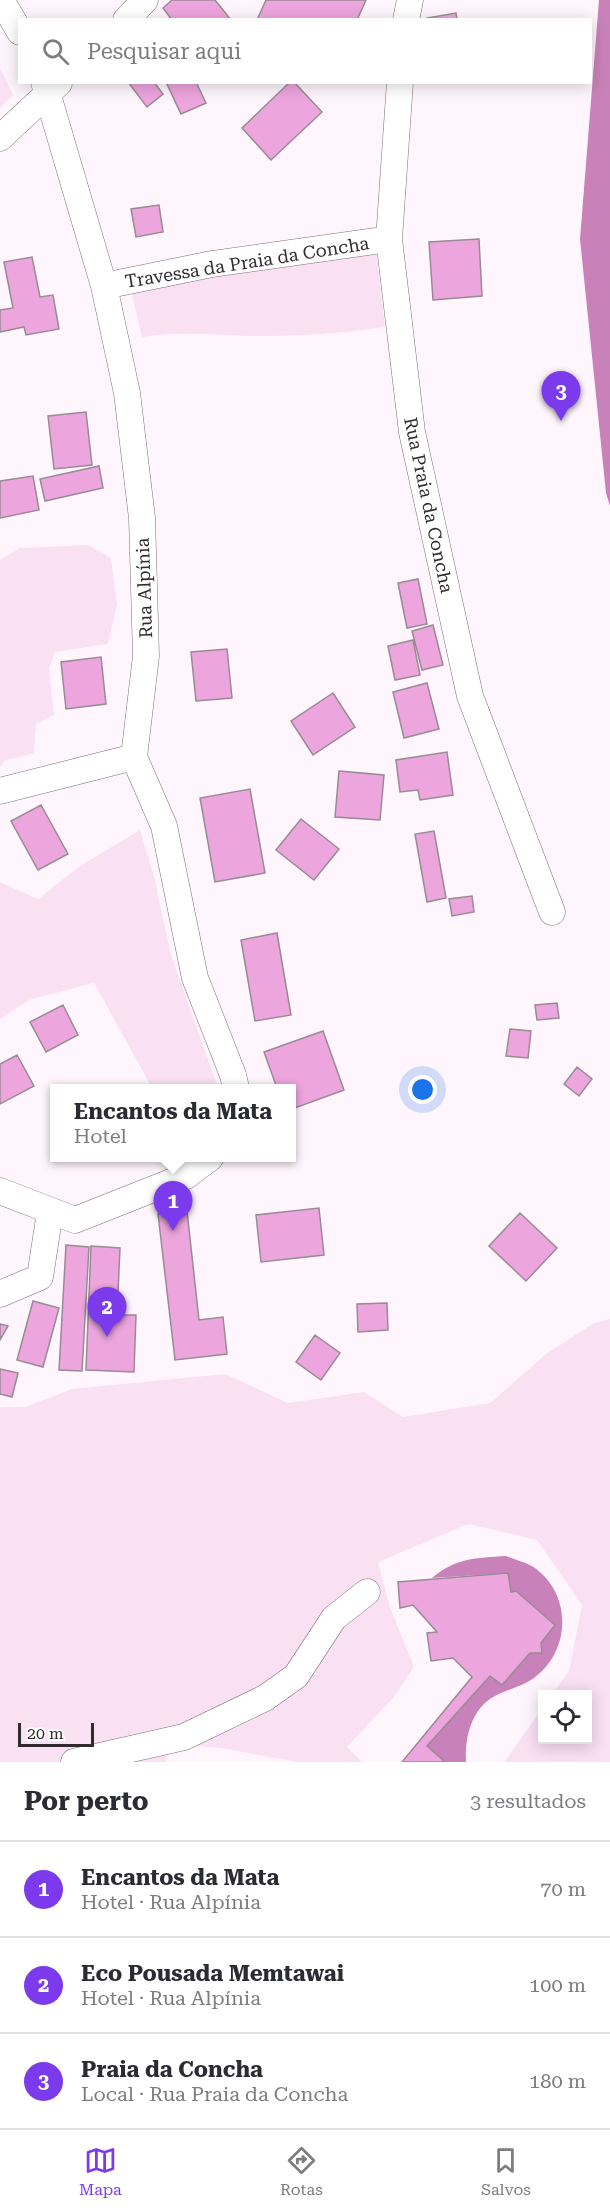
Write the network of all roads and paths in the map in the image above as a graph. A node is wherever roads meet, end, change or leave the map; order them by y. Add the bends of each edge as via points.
1 (0, 0) edge
2 (145, 0) edge
3 (410, 0) edge
4 (128, 18) edge
5 (406, 18) edge
6 (18, 29) edge
7 (400, 84) edge
8 (50, 86) edge
9 (0, 138) edge
10 (389, 239) junction
11 (104, 286) junction
12 (134, 757) junction
13 (0, 790) edge
14 (552, 912) dead end
15 (235, 1084) edge
16 (205, 1162) edge
17 (0, 1191) edge
18 (50, 1212) junction
19 (0, 1294) edge
20 (367, 1592) dead end
21 (74, 1762) edge

1 - 6 street
2 - 4 street
3 - 5 street
7 - 10 street, Rua Praia da Concha
8 - 9 street
8 - 11 street, Rua Alpínia
10 - 11 street, Travessa da Praia da Concha via 212,264
10 - 14 street, Rua Praia da Concha via 412,432 470,696
11 - 12 street, Rua Alpínia via 127,393 142,518 146,656
12 - 13 street
12 - 15 street via 164,826 195,978
16 - 18 street via 186,1176 75,1220
17 - 18 street
18 - 19 street via 40,1277
20 - 21 street via 334,1618 296,1676 265,1698 184,1737

